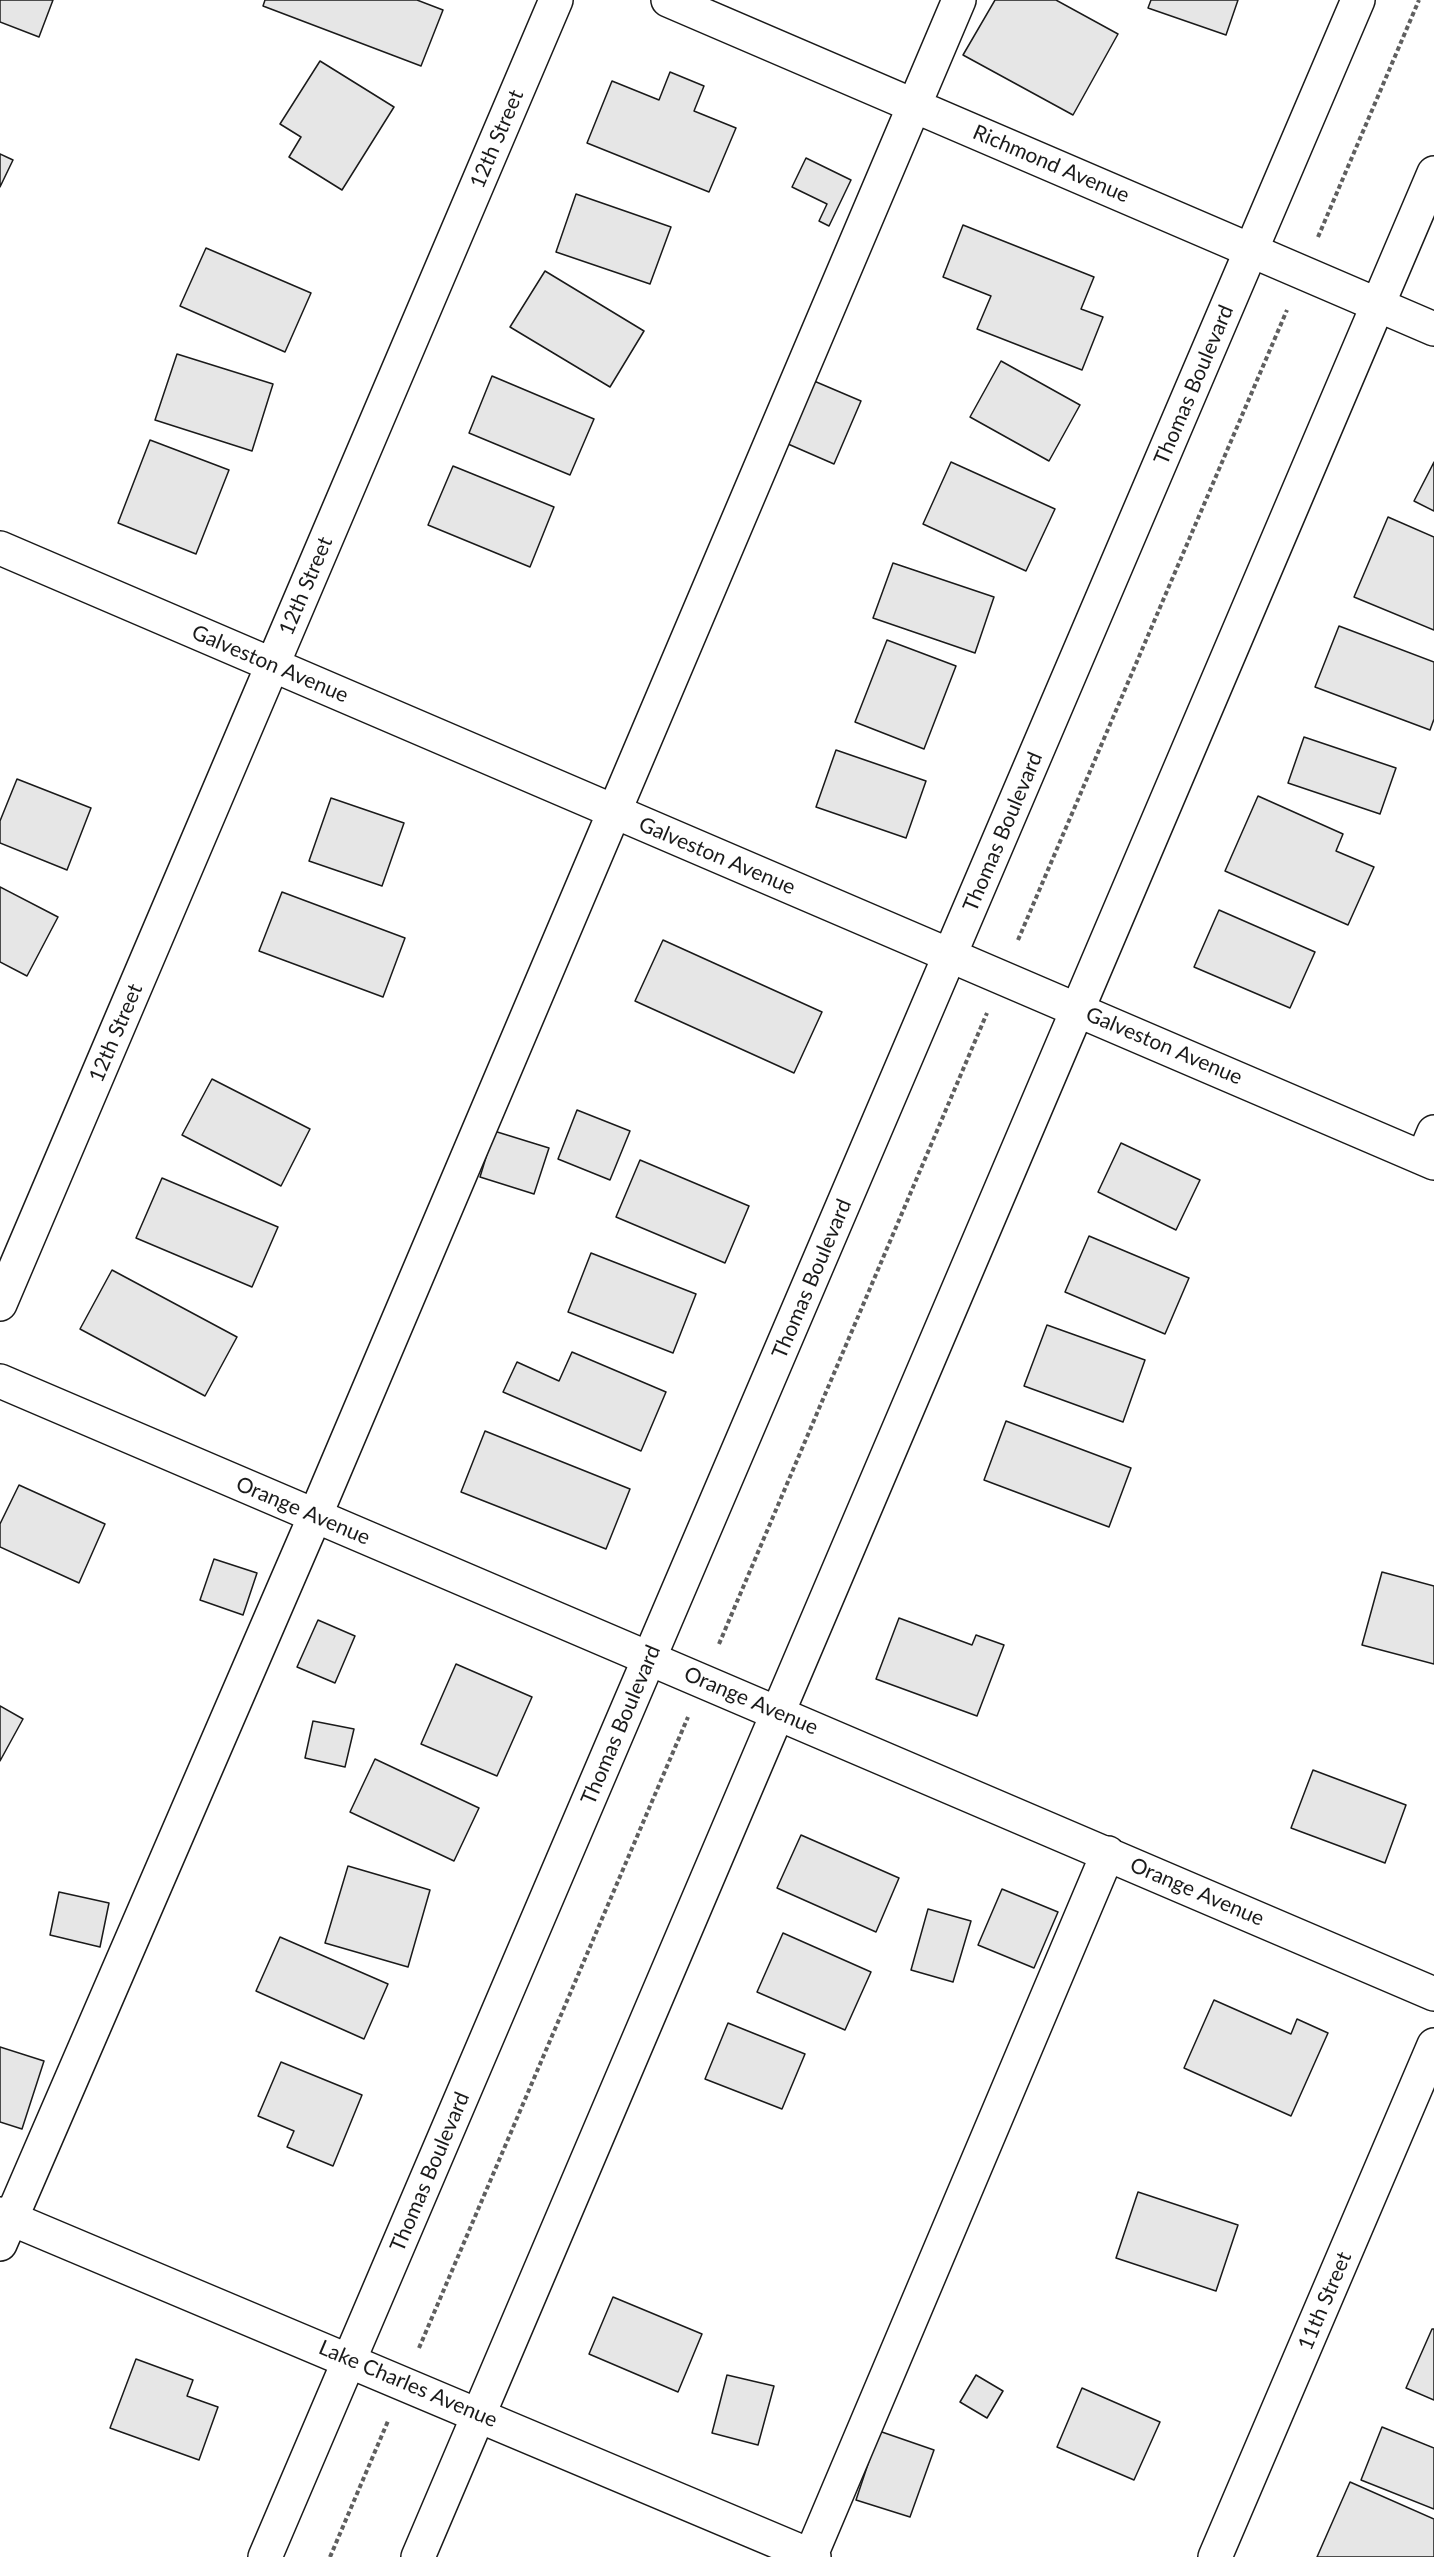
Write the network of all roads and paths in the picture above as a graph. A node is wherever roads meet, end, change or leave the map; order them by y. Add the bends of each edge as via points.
1 (556, 0) edge
2 (668, 0) edge
3 (959, 0) edge
4 (1358, 0) edge
5 (1419, 0) edge
6 (915, 105) junction
7 (1434, 173) edge
8 (1251, 250) junction
9 (1303, 272) junction
10 (1378, 305) junction
11 (1434, 329) edge
12 (0, 548) edge
13 (272, 665) junction
14 (614, 812) junction
15 (950, 956) junction
16 (1002, 978) junction
17 (1078, 1009) junction
18 (1430, 1151) edge
19 (0, 1304) edge
20 (0, 1381) edge
21 (315, 1516) junction
22 (650, 1658) junction
23 (703, 1681) junction
24 (778, 1712) junction
25 (1108, 1853) junction
26 (1434, 1994) edge
27 (1434, 2045) edge
28 (4, 2226) edge
29 (350, 2360) junction
30 (405, 2383) junction
31 (479, 2414) junction
32 (812, 2556) edge
33 (265, 2557) edge
34 (330, 2557) edge
35 (418, 2557) edge
36 (1215, 2557) edge

1 - 13 street, 12th Street
2 - 6 street, Richmond Avenue
3 - 6 street
4 - 8 street, Thomas Boulevard
5 - 9 path
6 - 8 street, Richmond Avenue
6 - 14 street
7 - 10 street
8 - 9 street, Richmond Avenue
8 - 15 street, Thomas Boulevard
9 - 10 street, Richmond Avenue
9 - 16 path
10 - 11 street, Richmond Avenue
10 - 17 street
12 - 13 street, Galveston Avenue
13 - 14 street, Galveston Avenue
13 - 19 street, 12th Street
14 - 15 street, Galveston Avenue
14 - 21 street
15 - 16 street, Galveston Avenue
15 - 22 street, Thomas Boulevard
16 - 17 street, Galveston Avenue
16 - 23 path
17 - 18 street, Galveston Avenue
17 - 24 street
20 - 21 street, Orange Avenue
21 - 22 street, Orange Avenue
21 - 28 street
22 - 23 street, Orange Avenue
22 - 29 street, Thomas Boulevard
23 - 24 street, Orange Avenue
23 - 30 path
24 - 25 street, Orange Avenue
24 - 31 street
25 - 26 street, Orange Avenue
25 - 32 street
27 - 36 street, 11th Street
28 - 29 street, Lake Charles Avenue
29 - 30 street, Lake Charles Avenue
29 - 33 street, Thomas Boulevard
30 - 31 street, Lake Charles Avenue
30 - 34 path
31 - 32 street, Lake Charles Avenue
31 - 35 street

